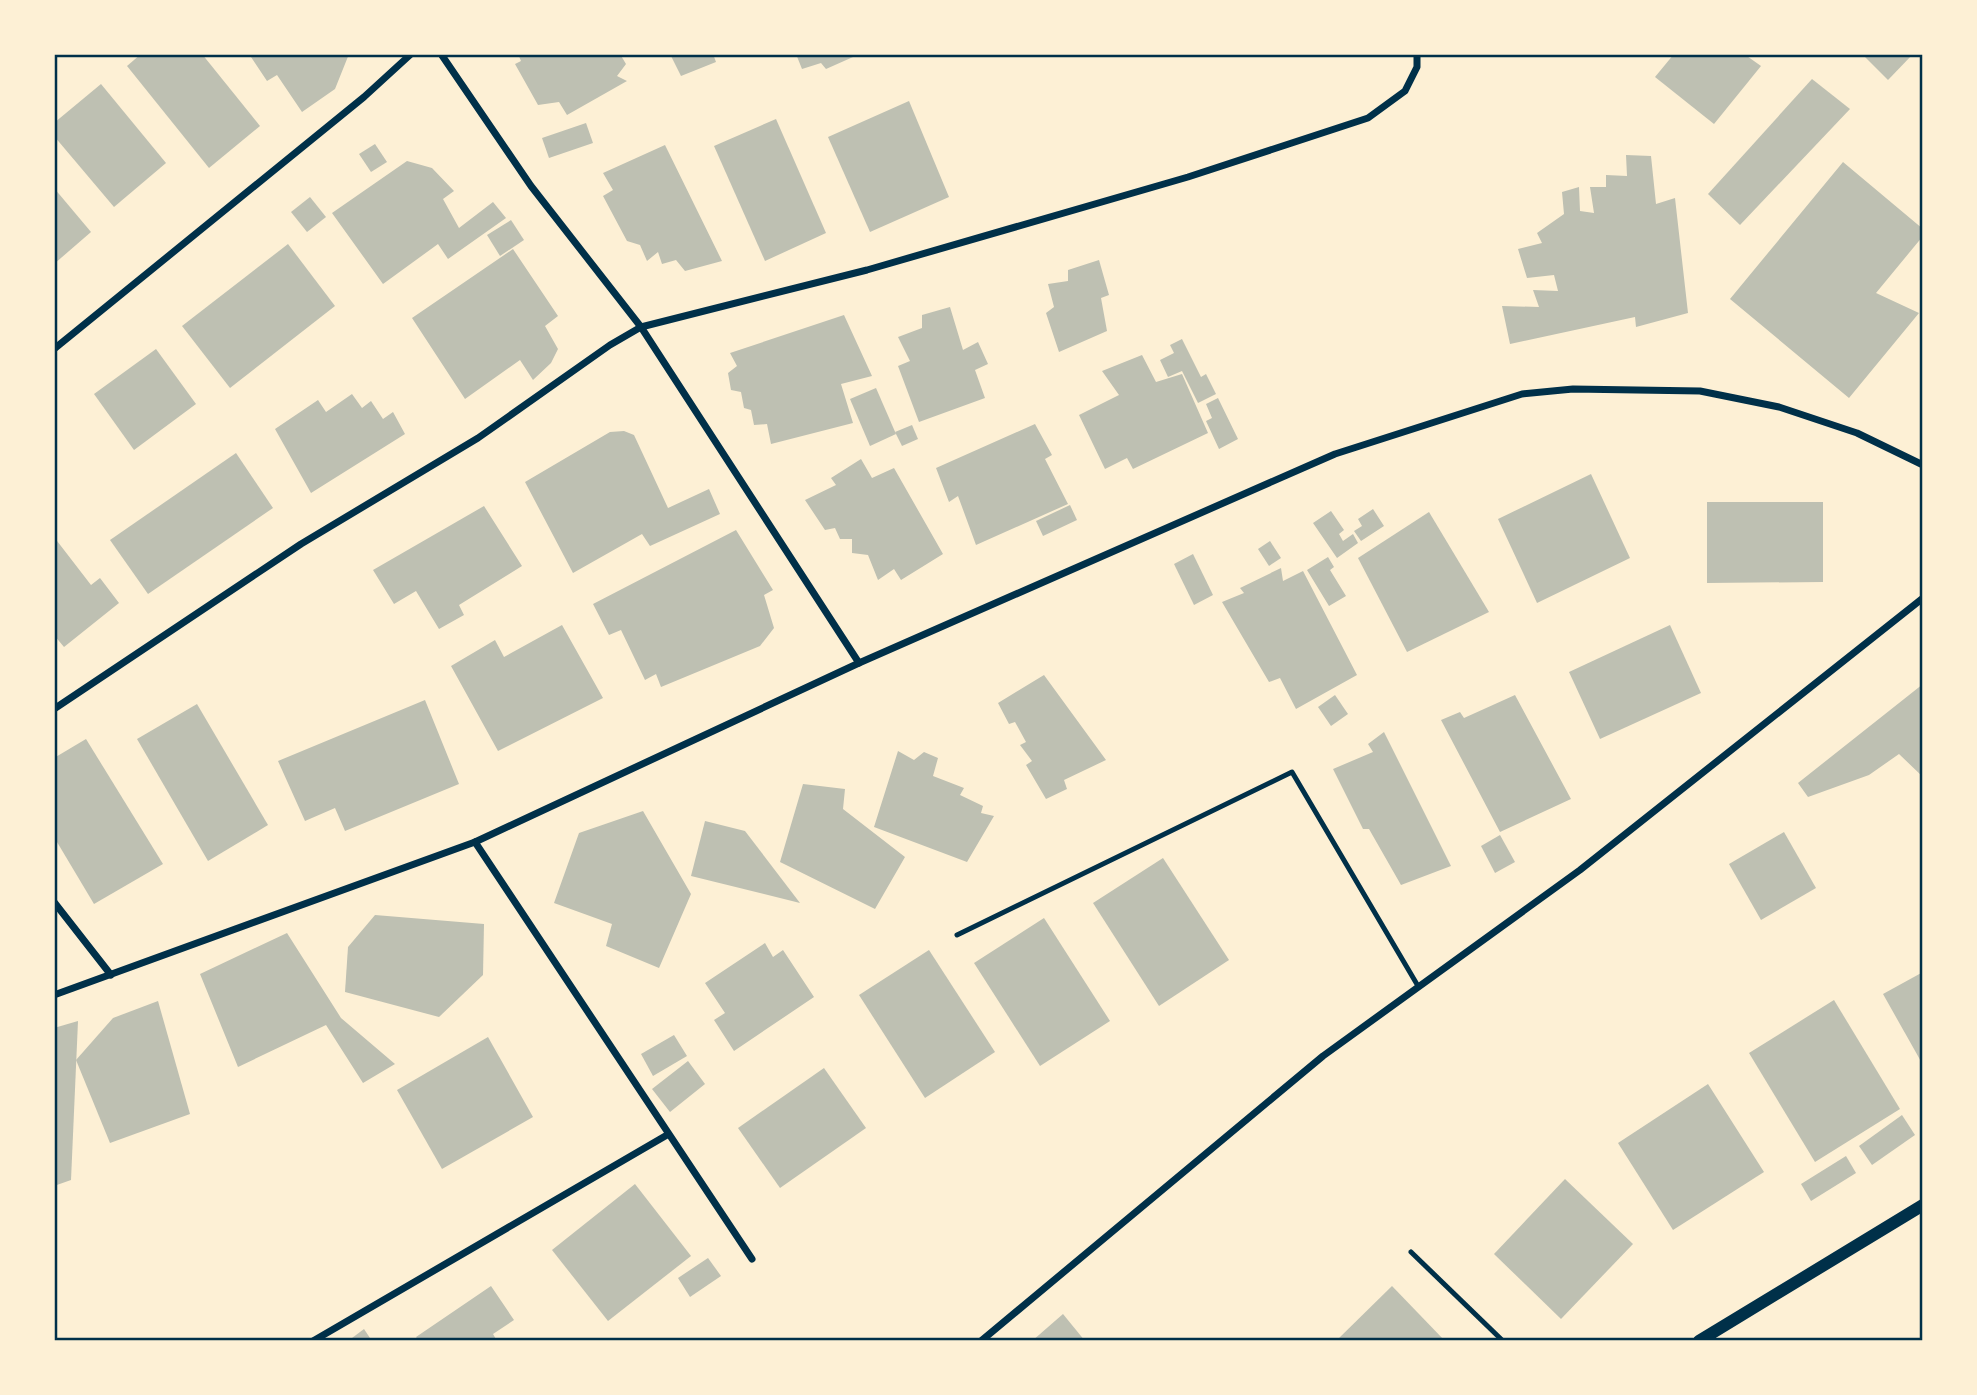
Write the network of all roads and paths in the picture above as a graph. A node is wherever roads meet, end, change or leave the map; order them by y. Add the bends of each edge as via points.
1 (411, 54) edge
2 (441, 54) edge
3 (1417, 54) edge
4 (641, 327) junction
5 (54, 349) edge
6 (1923, 465) edge
7 (1923, 598) edge
8 (859, 663) junction
9 (54, 709) edge
10 (475, 842) junction
11 (54, 902) edge
12 (957, 935) dead end
13 (111, 975) junction
14 (1418, 986) junction
15 (54, 995) edge
16 (667, 1135) junction
17 (1923, 1205) edge
18 (1411, 1252) dead end
19 (752, 1259) dead end
20 (313, 1341) edge
21 (982, 1341) edge
22 (1503, 1341) edge
23 (1699, 1341) edge

1 - 5 street
2 - 4 street via 531,186
3 - 4 street via 1417,67 1405,90 1368,118 1188,177 867,270
4 - 8 street
4 - 9 street via 478,438 301,544
6 - 8 street via 1857,433 1779,407 1700,391 1573,389 1522,394 1335,454
7 - 14 street via 1580,870
8 - 10 street
10 - 13 street
10 - 16 street
11 - 13 street
12 - 14 lane via 1292,772
13 - 15 street
14 - 21 street via 1264,1103
16 - 19 street
16 - 20 street
17 - 23 street
18 - 22 lane

